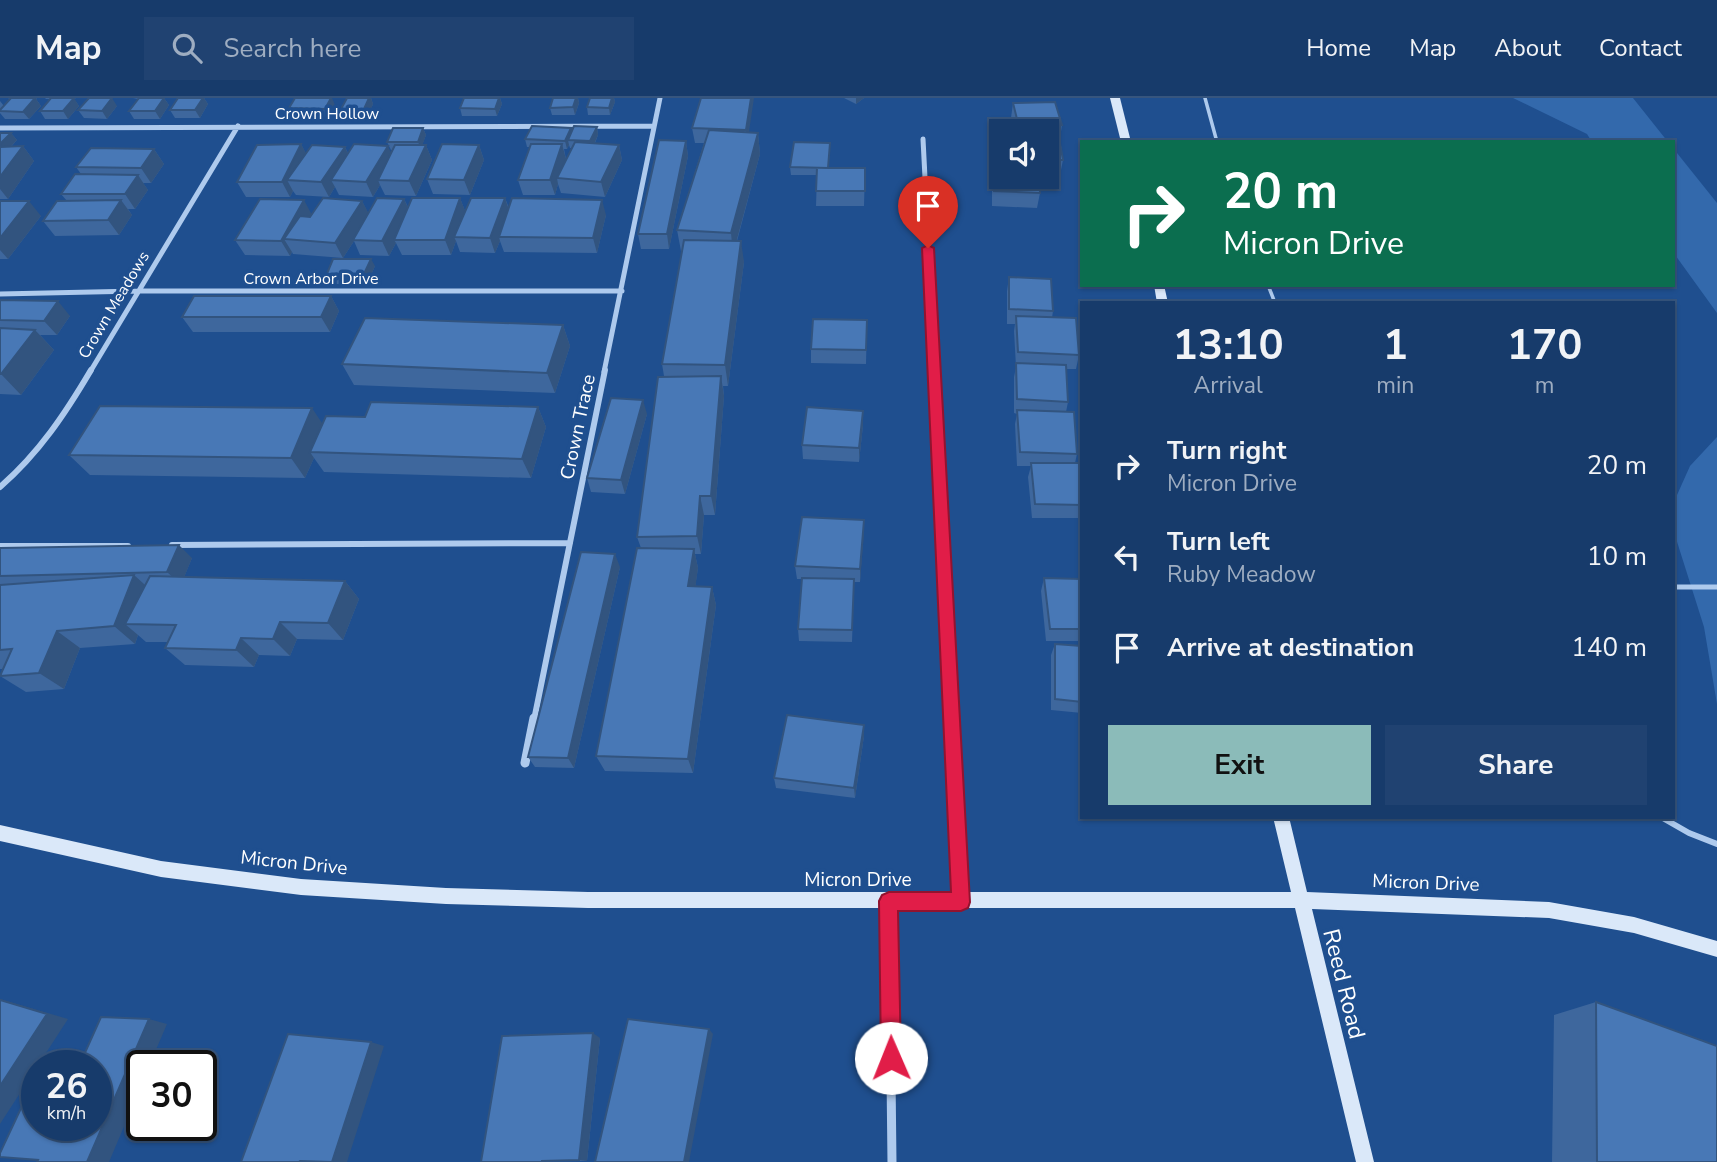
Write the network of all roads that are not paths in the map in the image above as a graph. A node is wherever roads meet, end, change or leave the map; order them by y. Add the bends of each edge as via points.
1 (660, 98) edge
2 (1115, 98) edge
3 (1205, 98) edge
4 (238, 126) junction
5 (654, 126) junction
6 (0, 128) edge
7 (923, 139) dead end
8 (1126, 140) edge
9 (1216, 140) edge
10 (138, 291) junction
11 (622, 291) junction
12 (0, 294) edge
13 (0, 487) edge
14 (570, 544) junction
15 (167, 545) edge
16 (0, 546) edge
17 (139, 546) edge
18 (1675, 587) edge
19 (1717, 587) edge
20 (525, 763) dead end
21 (1281, 819) edge
22 (1664, 819) edge
23 (0, 833) edge
24 (1717, 844) edge
25 (1300, 900) junction
26 (889, 901) junction
27 (961, 902) junction
28 (1717, 949) edge
29 (892, 1162) edge
30 (1364, 1162) edge

1 - 5 street, Crown Trace
2 - 8 street
3 - 9 lane
4 - 5 street, Crown Hollow
4 - 6 street, Crown Hollow
4 - 10 street, Crown Meadows
5 - 11 street, Crown Trace
7 - 27 street
10 - 11 street, Crown Arbor Drive
10 - 12 street, Crown Arbor Drive
10 - 13 street, Crown Meadows via 60,422
11 - 14 street, Crown Trace
14 - 15 street
14 - 20 street, Crown Trace
16 - 17 street
18 - 19 lane
21 - 25 street, Reed Road
22 - 24 lane
23 - 26 street, Micron Drive via 161,869 301,887 446,896
25 - 27 street, Micron Drive
25 - 28 street, Micron Drive via 1549,910 1633,925
25 - 30 street, Reed Road
26 - 27 street, Micron Drive
26 - 29 street

